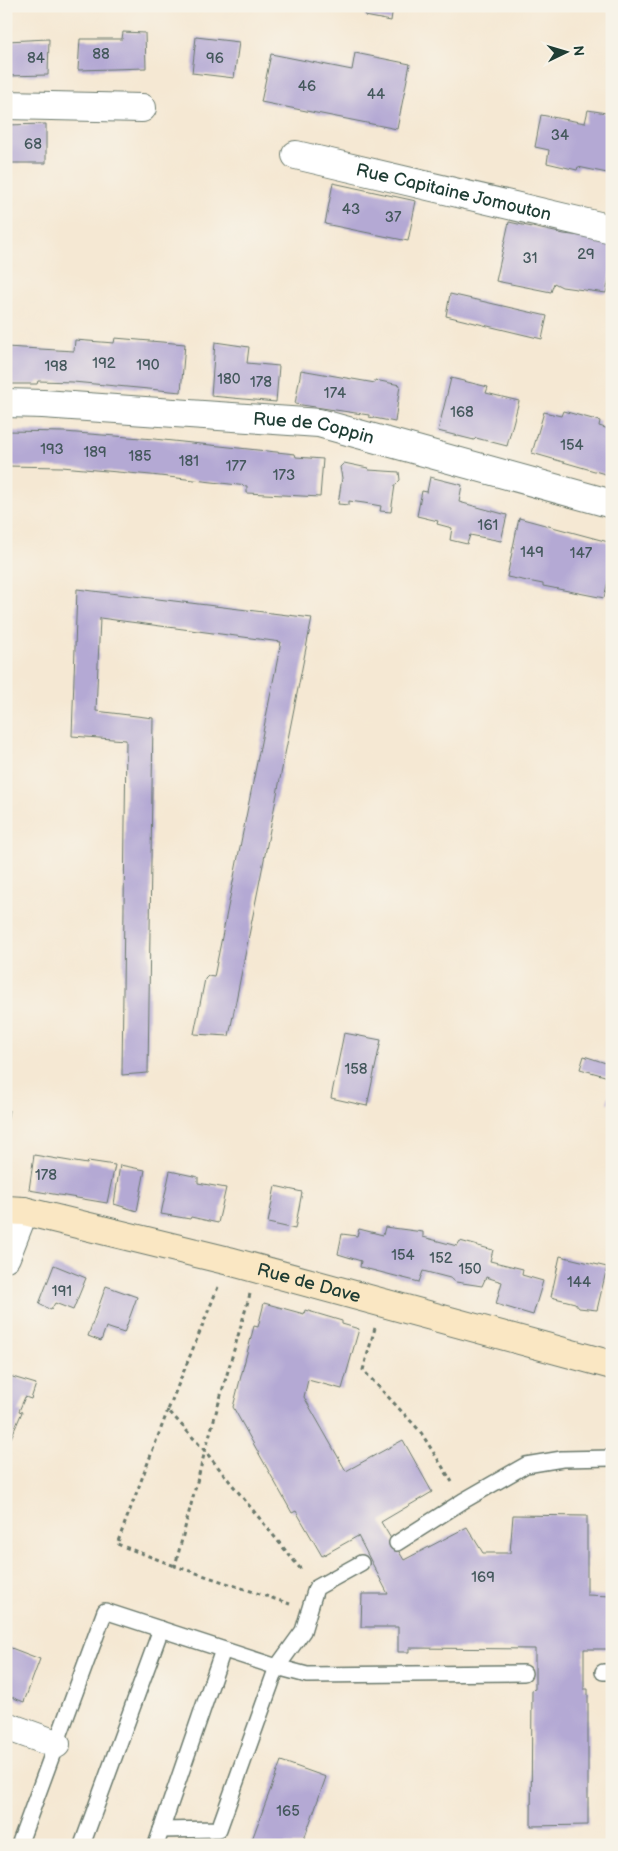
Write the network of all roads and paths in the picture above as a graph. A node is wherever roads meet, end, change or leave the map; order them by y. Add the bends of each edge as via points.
1 (6, 106) edge
2 (142, 108) dead end
3 (296, 155) dead end
4 (612, 229) edge
5 (6, 404) edge
6 (612, 504) edge
7 (15, 1210) edge
8 (6, 1257) edge
9 (229, 1261) junction
10 (258, 1270) junction
11 (382, 1304) junction
12 (612, 1365) edge
13 (168, 1410) junction
14 (205, 1452) junction
15 (612, 1458) edge
16 (463, 1501) junction
17 (397, 1543) dead end
18 (361, 1563) dead end
19 (175, 1566) junction
20 (316, 1588) junction
21 (309, 1610) junction
22 (161, 1629) junction
23 (223, 1650) junction
24 (277, 1667) junction
25 (524, 1673) dead end
26 (6, 1726) edge
27 (56, 1744) junction
28 (161, 1830) junction
29 (19, 1845) edge
30 (82, 1845) edge
31 (156, 1845) edge

1 - 2 street
3 - 4 street, Rue Capitaine Jomouton
5 - 6 street, Rue de Coppin via 319,423
7 - 8 street
7 - 9 main road, Rue de Dave
9 - 10 main road, Rue de Dave
9 - 13 path
10 - 11 main road, Rue de Dave
10 - 14 path
11 - 12 main road, Rue de Dave
11 - 16 path via 364,1370 420,1432
13 - 14 path
13 - 19 path via 117,1544
14 - 19 path
14 - 20 path
15 - 16 lane via 562,1459 526,1465
16 - 17 lane
18 - 20 lane
19 - 21 path
20 - 21 lane
21 - 24 lane via 302,1631
22 - 23 lane
22 - 27 lane via 105,1611
22 - 30 lane
23 - 24 lane
23 - 28 lane
24 - 25 lane via 307,1675
24 - 28 lane via 219,1829
26 - 27 street
27 - 29 lane
28 - 31 lane

